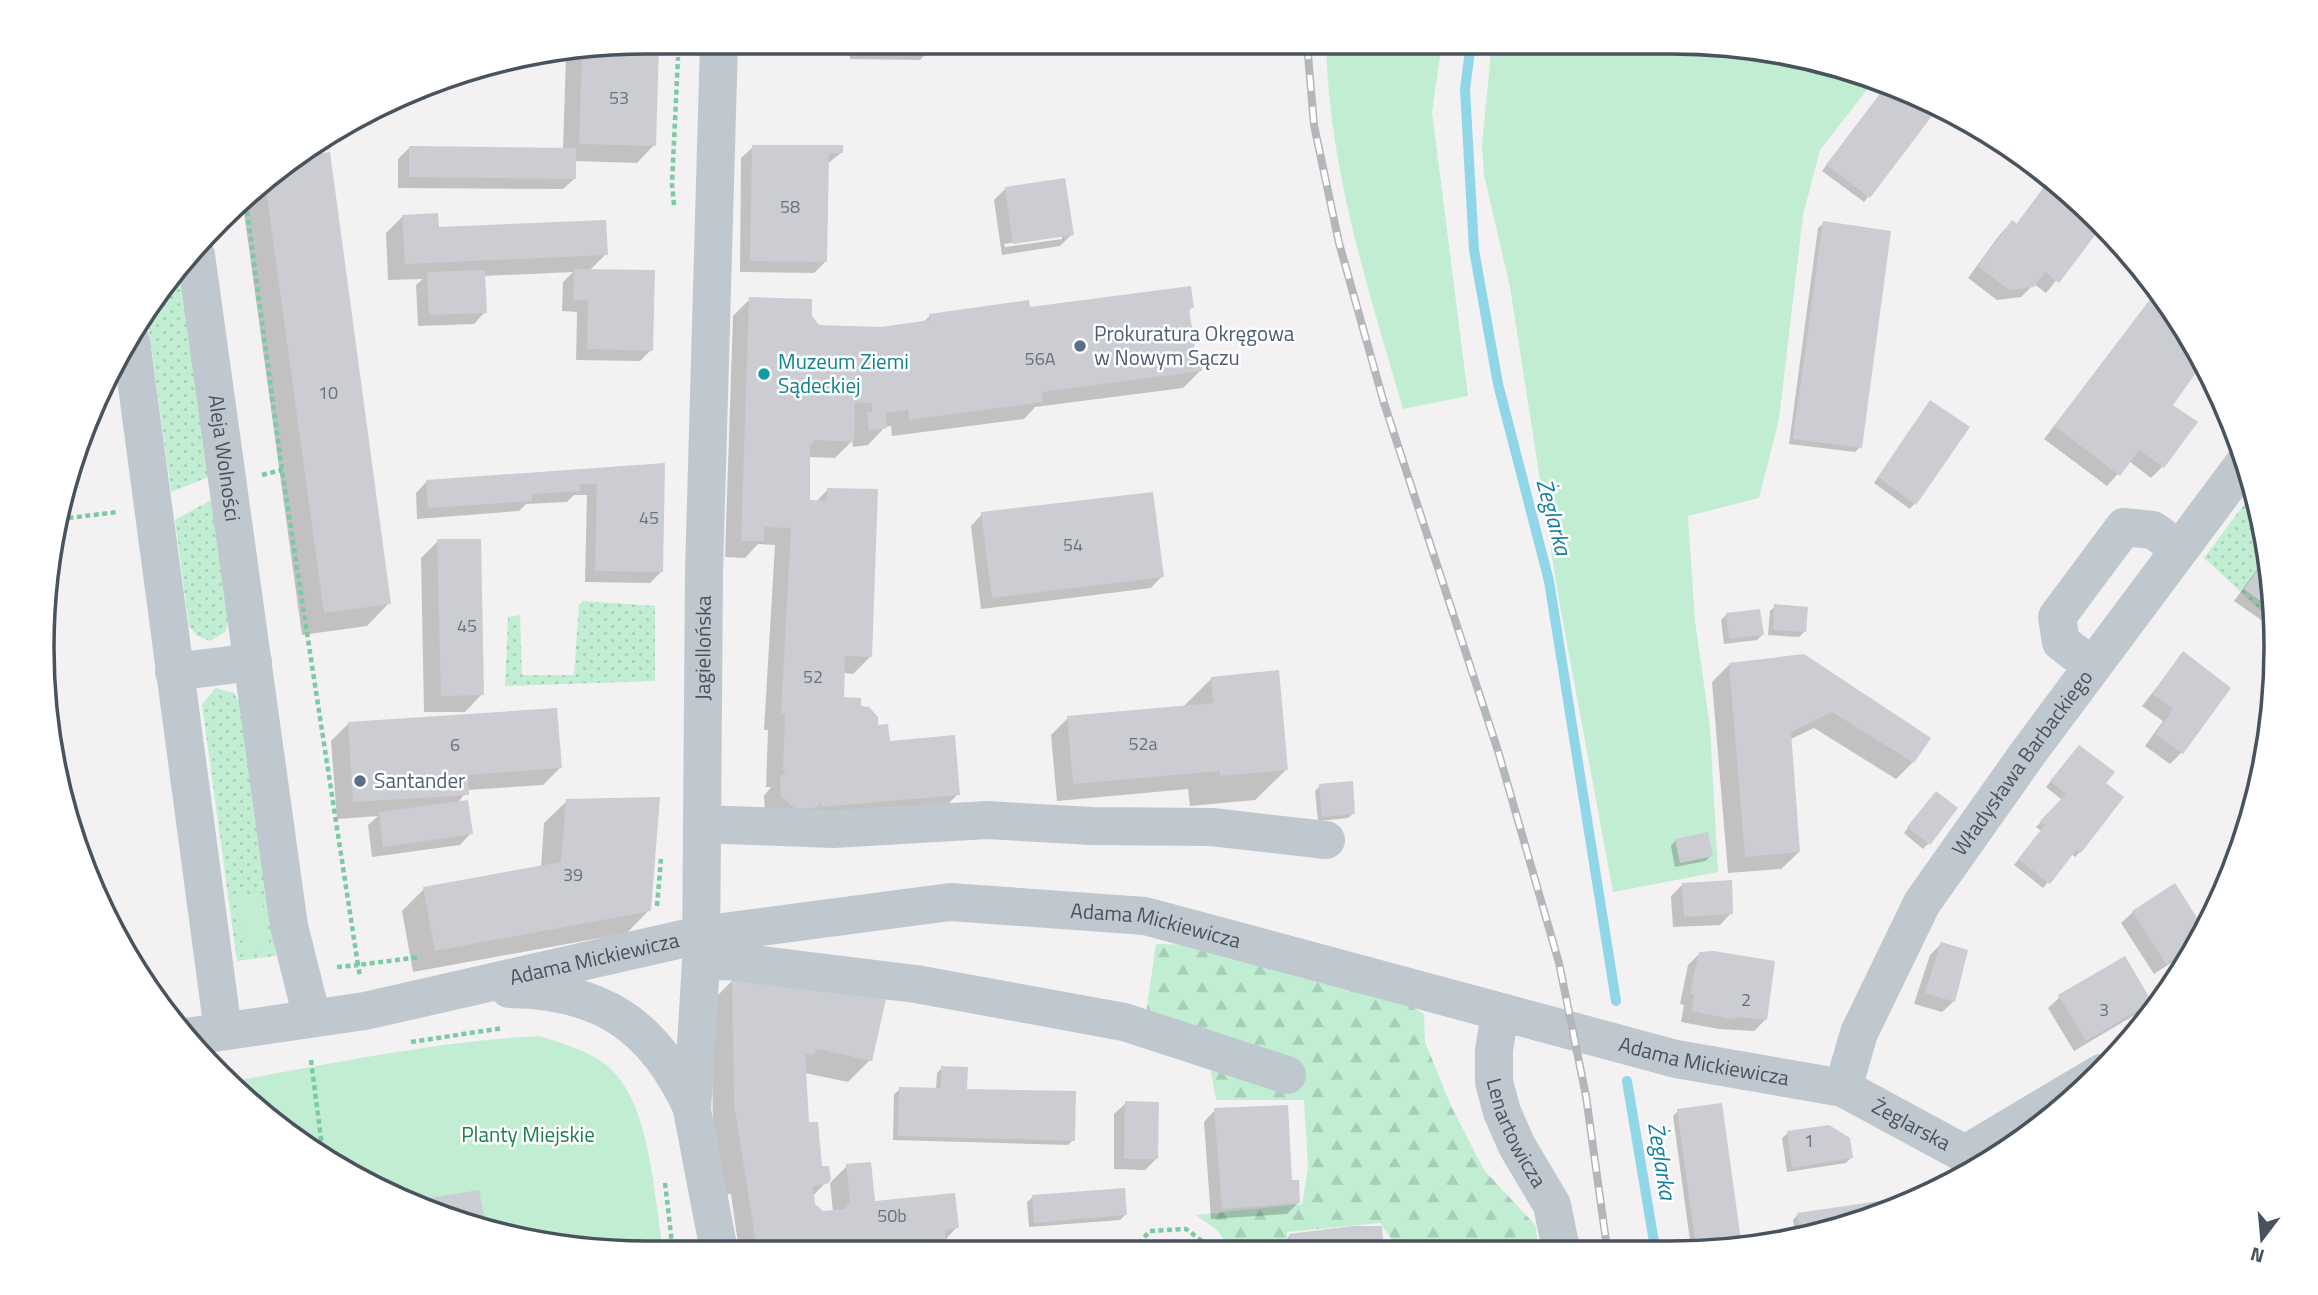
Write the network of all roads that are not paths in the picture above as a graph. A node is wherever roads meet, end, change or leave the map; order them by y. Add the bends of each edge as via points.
1 (719, 54) edge
2 (197, 261) edge
3 (133, 353) edge
4 (2237, 473) edge
5 (2179, 549) junction
6 (253, 662) junction
7 (2092, 666) junction
8 (174, 672) junction
9 (702, 824) junction
10 (1326, 840) dead end
11 (700, 948) junction
12 (457, 992) junction
13 (1500, 1014) junction
14 (312, 1018) junction
15 (223, 1031) junction
16 (198, 1035) edge
17 (1287, 1075) dead end
18 (1843, 1088) junction
19 (692, 1110) junction
20 (2013, 1132) edge
21 (1989, 1148) edge
22 (1968, 1160) edge
23 (717, 1241) edge
24 (1560, 1241) edge

1 - 9 street, Jagiellońska
2 - 6 street, Aleja Wolności
3 - 8 street
4 - 5 street, Władysława Barbackiego
5 - 7 street, Władysława Barbackiego
5 - 7 street via 2153,530 2124,527 2056,617 2061,642
6 - 8 street
6 - 14 street, Aleja Wolności via 289,926
7 - 18 street, Władysława Barbackiego via 1922,903 1859,1034
8 - 15 street
9 - 10 street via 833,829 987,820 1212,827
9 - 11 street, Jagiellońska
11 - 12 street, Adama Mickiewicza
11 - 13 street, Adama Mickiewicza via 950,902 1145,916
11 - 17 street via 727,961 916,984 1124,1022
11 - 19 street, Jagiellońska
12 - 14 street, Adama Mickiewicza
12 - 19 street, Adama Mickiewicza via 537,989 597,1005 640,1031 659,1050 675,1071
13 - 18 street, Adama Mickiewicza via 1676,1059
13 - 24 street, Lenartowicza via 1494,1082 1517,1146 1552,1205
14 - 15 street, Adama Mickiewicza
15 - 16 street, Adama Mickiewicza
18 - 22 street, Żeglarska
19 - 23 street, Jagiellońska
20 - 21 street

